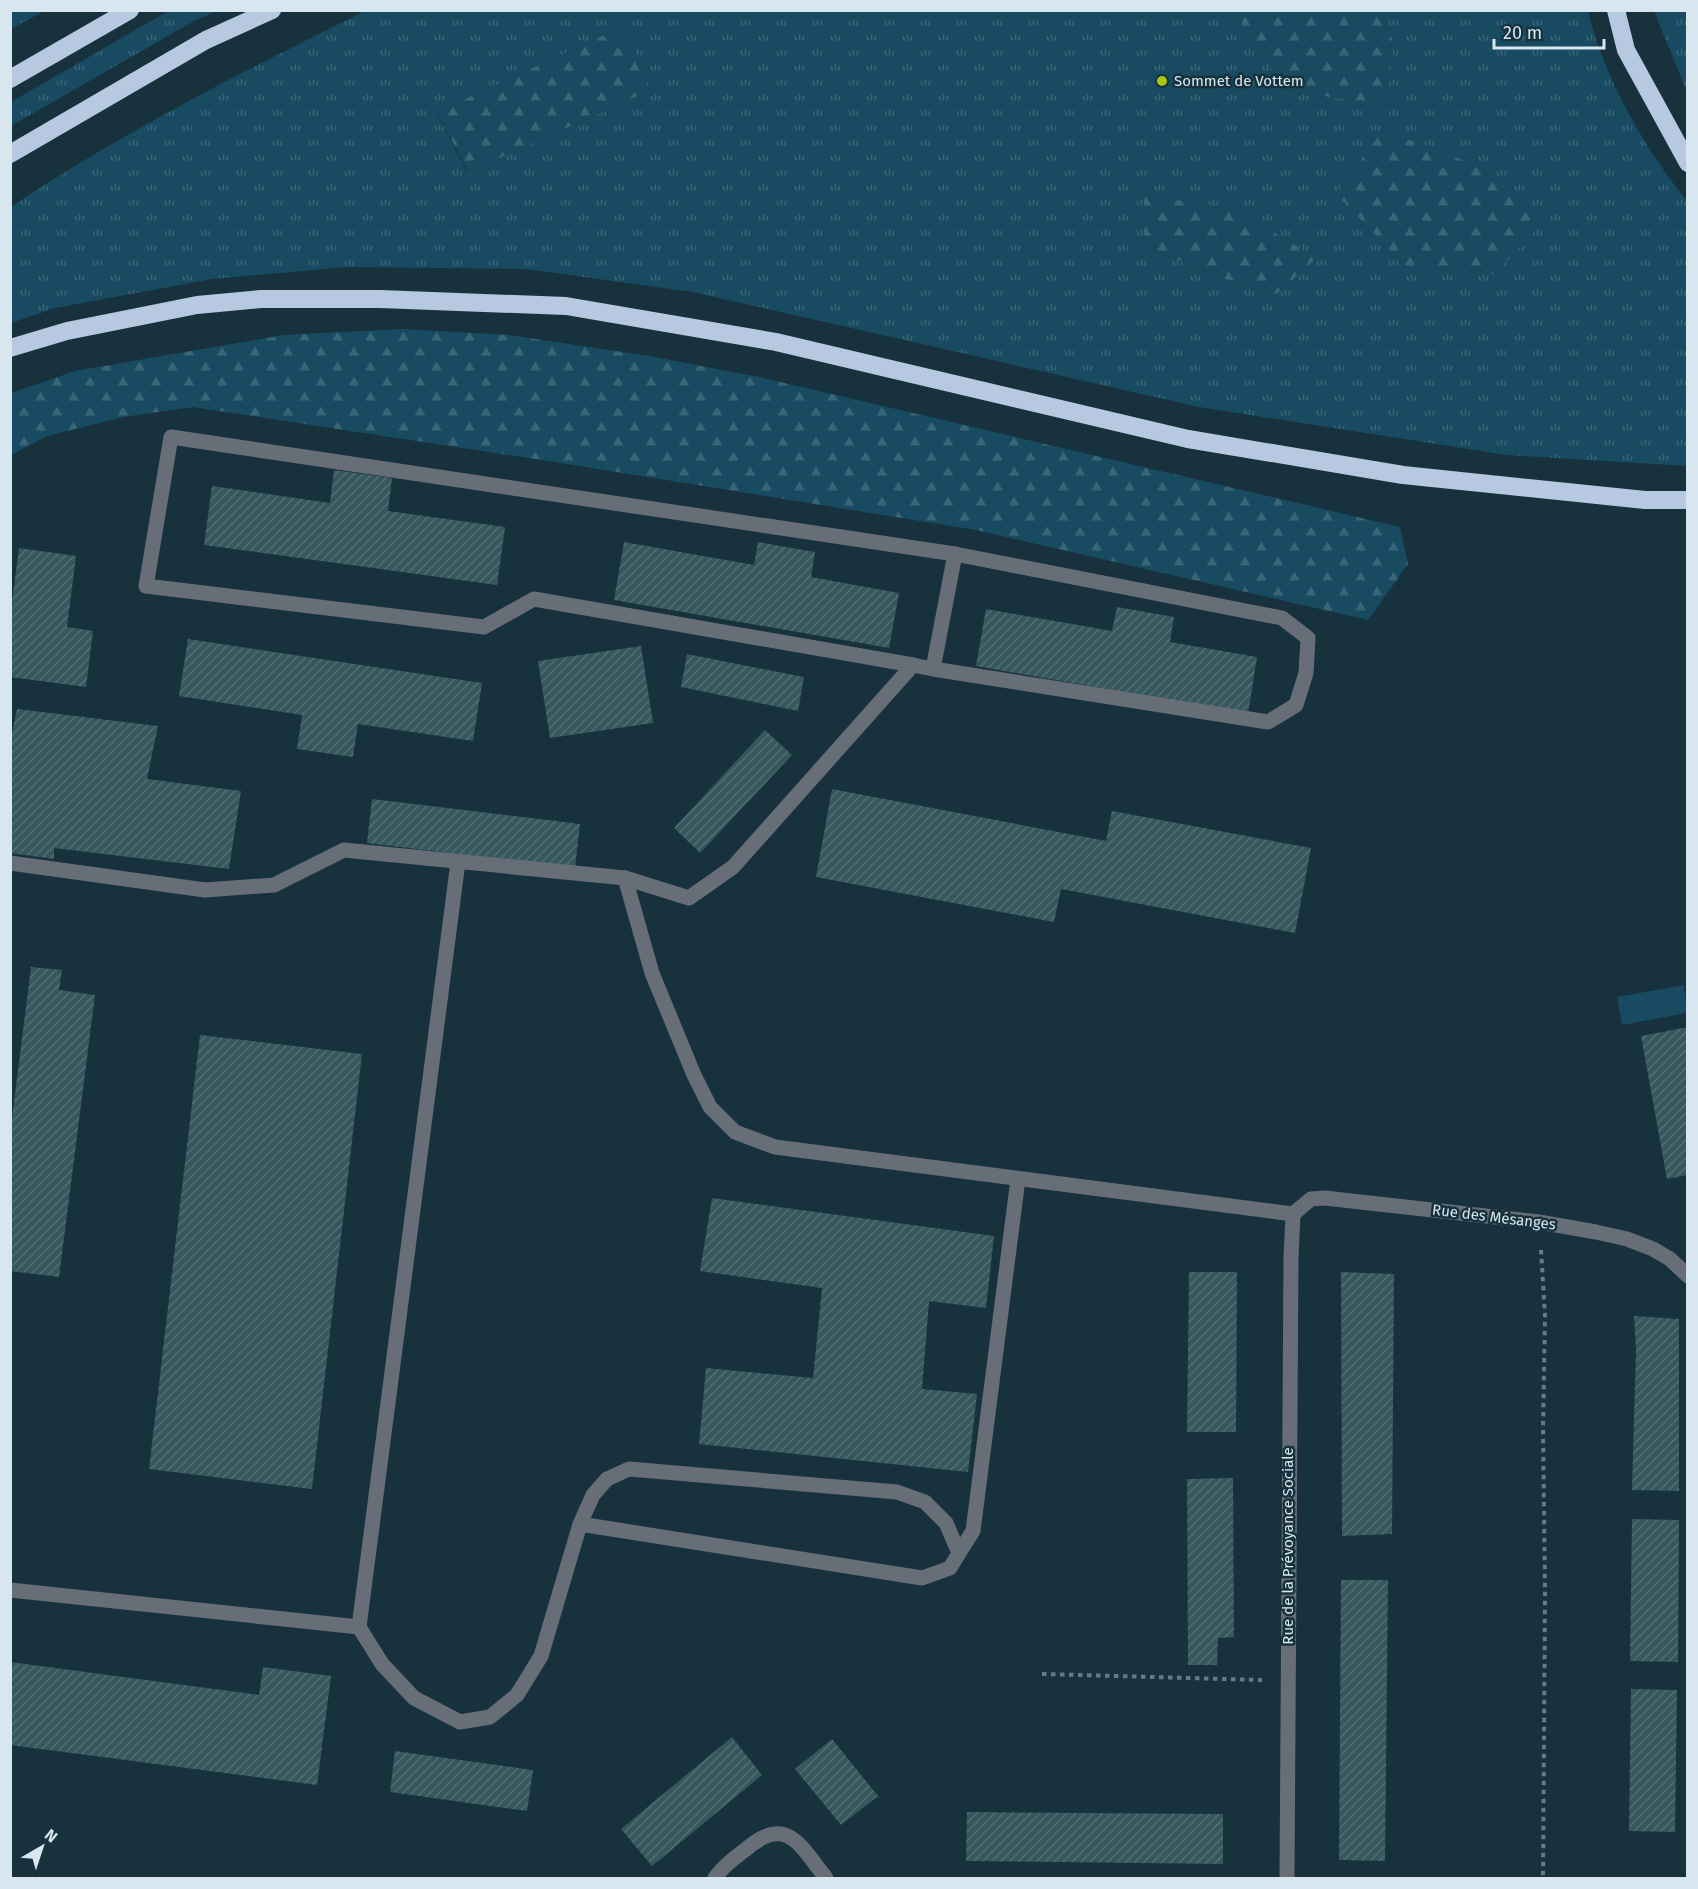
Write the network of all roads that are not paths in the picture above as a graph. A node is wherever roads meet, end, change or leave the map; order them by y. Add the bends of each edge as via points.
1 (130, 10) edge
2 (272, 10) edge
3 (1616, 10) edge
4 (10, 79) edge
5 (10, 154) edge
6 (1688, 163) edge
7 (10, 348) edge
8 (1688, 500) edge
9 (955, 554) junction
10 (913, 665) junction
11 (933, 669) junction
12 (458, 862) junction
13 (10, 863) edge
14 (626, 878) junction
15 (1018, 1179) junction
16 (1293, 1214) junction
17 (1688, 1276) edge
18 (580, 1524) junction
19 (959, 1552) junction
20 (10, 1590) edge
21 (359, 1627) junction
22 (715, 1878) edge
23 (826, 1878) edge
24 (1287, 1878) edge

1 - 4 highway
2 - 5 highway via 206,40
3 - 6 highway via 1626,50
7 - 8 highway via 67,331 196,305 261,299 566,306 777,342 1188,440 1403,475 1644,500
9 - 10 street via 171,437 146,586 484,627 534,599
9 - 11 street
9 - 11 street via 1282,618 1308,638 1306,673 1296,705 1268,722
10 - 11 street
10 - 14 street via 733,867 689,898
12 - 13 street via 344,850 274,885 205,890
12 - 14 street
12 - 21 street
14 - 15 street via 652,973 694,1075 711,1107 735,1132 775,1147
15 - 16 street
15 - 19 street via 973,1531
16 - 17 street, Rue des Mésanges via 1311,1199 1325,1198 1539,1222 1627,1239 1662,1254
16 - 24 street, Rue de la Prévoyance Sociale
18 - 19 street via 922,1578 950,1568
18 - 19 street via 593,1495 607,1479 629,1469 897,1492 925,1502 946,1523
18 - 21 street via 540,1656 517,1695 490,1717 460,1722 414,1698 382,1664
20 - 21 street
22 - 23 street via 756,1840 777,1832 796,1842

